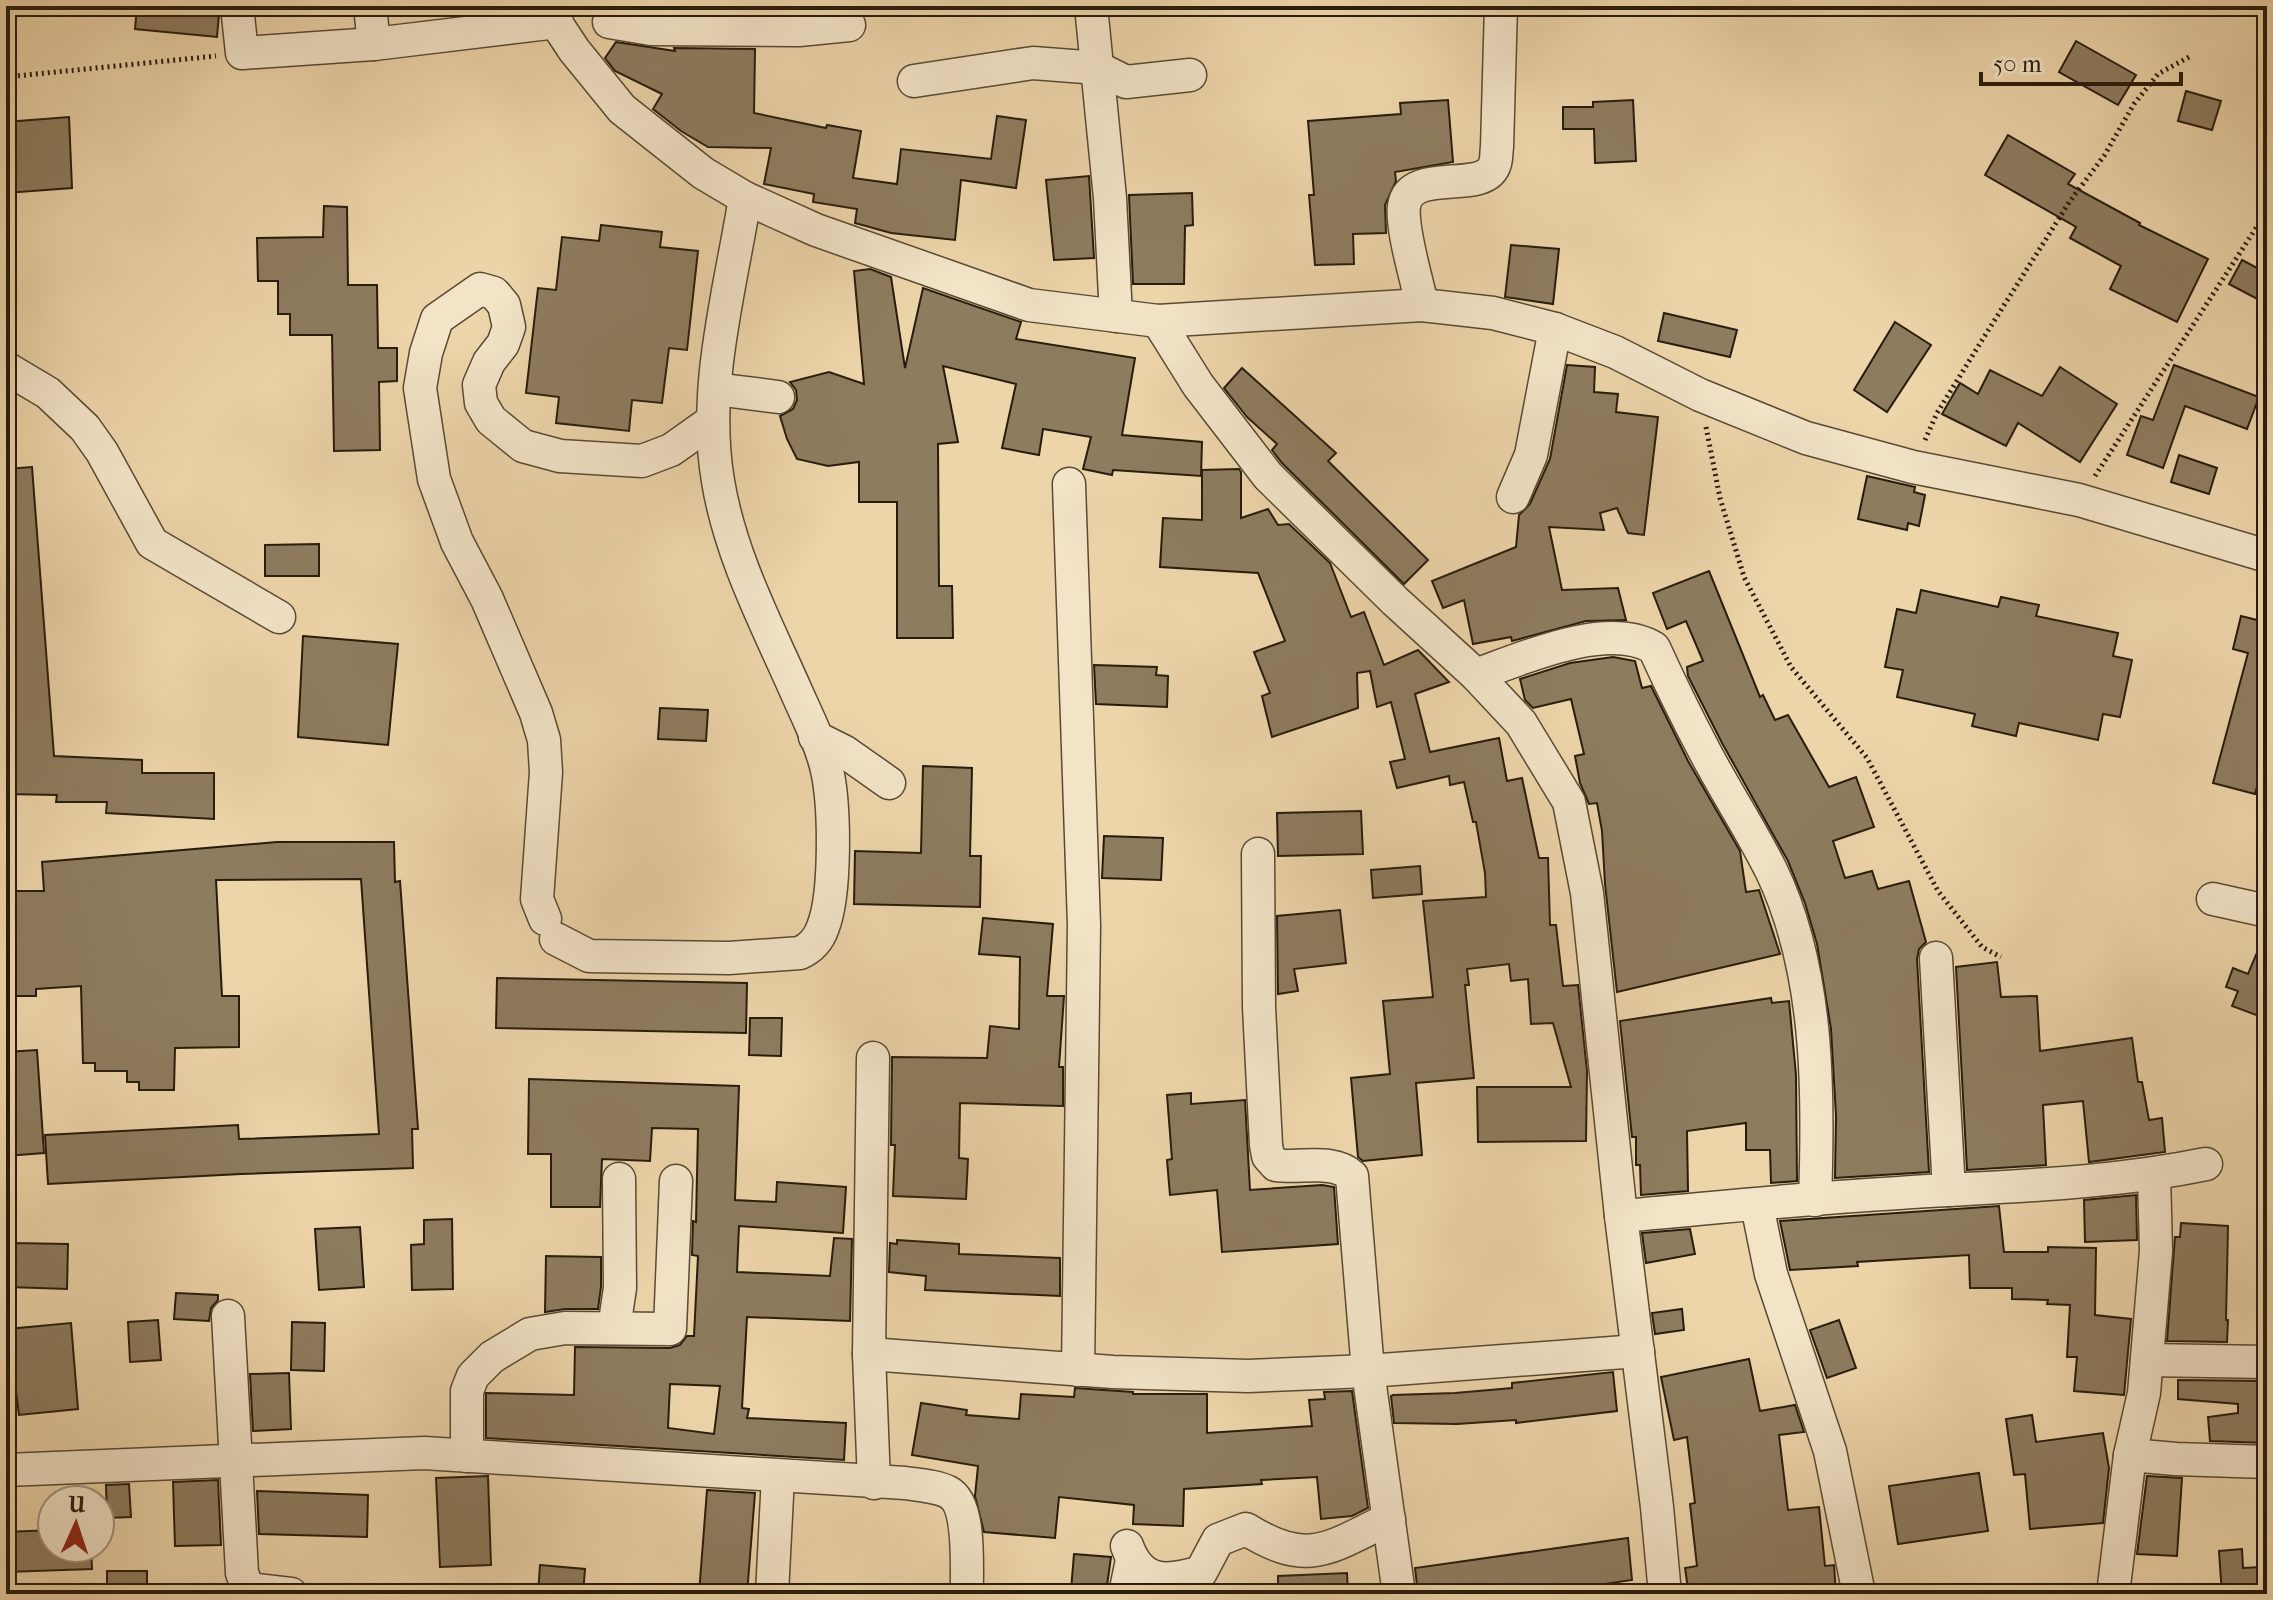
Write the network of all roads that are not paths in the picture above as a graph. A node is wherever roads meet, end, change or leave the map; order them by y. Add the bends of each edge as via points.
1 (237, 6) edge
2 (370, 6) edge
3 (1091, 6) edge
4 (1501, 6) edge
5 (551, 14) edge
6 (616, 14) edge
7 (849, 25) dead end
8 (374, 44) junction
9 (579, 56) junction
10 (1098, 68) junction
11 (1190, 75) dead end
12 (914, 81) dead end
13 (745, 198) junction
14 (1422, 305) junction
15 (1116, 316) junction
16 (1158, 321) junction
17 (1555, 329) junction
18 (6, 368) edge
19 (715, 389) junction
20 (778, 397) dead end
21 (712, 421) junction
22 (1069, 484) dead end
23 (1513, 497) dead end
24 (2267, 556) edge
25 (279, 617) dead end
26 (1476, 675) junction
27 (815, 737) junction
28 (889, 783) dead end
29 (1258, 854) dead end
30 (2213, 899) dead end
31 (2267, 911) edge
32 (1936, 958) dead end
33 (873, 1058) dead end
34 (2206, 1164) dead end
35 (2154, 1175) junction
36 (619, 1179) dead end
37 (676, 1181) dead end
38 (1949, 1190) junction
39 (1815, 1200) junction
40 (1757, 1205) junction
41 (1621, 1216) junction
42 (228, 1316) dead end
43 (614, 1328) junction
44 (1638, 1351) junction
45 (869, 1354) junction
46 (2147, 1360) junction
47 (2267, 1362) edge
48 (1078, 1370) junction
49 (1368, 1371) junction
50 (2130, 1455) junction
51 (467, 1456) junction
52 (236, 1461) junction
53 (2267, 1462) edge
54 (6, 1470) edge
55 (778, 1476) junction
56 (874, 1483) junction
57 (1389, 1519) junction
58 (291, 1594) edge
59 (772, 1594) edge
60 (967, 1594) edge
61 (1125, 1594) edge
62 (1399, 1594) edge
63 (1665, 1594) edge
64 (1859, 1594) edge
65 (2113, 1594) edge

1 - 8 street via 242,53
2 - 8 street
3 - 10 street
4 - 14 street via 1494,167 1483,178 1432,183 1411,191 1404,203
5 - 8 street
5 - 9 street
6 - 7 street via 664,29
6 - 9 street
9 - 13 street via 622,109 703,173
10 - 11 street via 1126,82
10 - 12 street via 1033,63
10 - 15 street
13 - 15 street via 816,230 1029,305
13 - 19 street
14 - 16 street
14 - 17 street via 1493,313
15 - 16 street
16 - 26 street via 1198,385 1268,476
17 - 23 street via 1531,455
17 - 24 street via 1806,438 1913,467 2079,500
18 - 25 street via 48,393 85,428 152,543
19 - 20 street
19 - 21 street
21 - 27 street via 718,482 733,542
21 - 27 street via 671,450 642,461 560,456 523,446 491,420 481,403 479,385 509,327 504,305 494,293 480,289 437,319 420,388 434,479 544,740 537,899 550,929 589,956 729,958 810,948 823,930 831,891 829,785
22 - 48 street via 1084,925
26 - 39 street via 1596,640 1631,638 1654,648 1771,871 1801,953 1817,1124
26 - 41 street via 1521,723 1569,802 1587,893
27 - 28 street
29 - 49 street via 1259,1007 1268,1156 1276,1165 1331,1166 1352,1176
30 - 31 street
32 - 38 street
33 - 45 street
34 - 35 street
35 - 38 street
35 - 46 street via 2156,1251
36 - 43 street via 620,1288
37 - 43 street via 670,1329
38 - 39 street
39 - 40 street
40 - 41 street
40 - 64 street via 1771,1274 1830,1451
41 - 44 street
42 - 52 street
43 - 51 street via 530,1334 492,1357 473,1376 467,1391
44 - 49 street
44 - 63 street
45 - 48 street
45 - 56 street
46 - 47 street
46 - 50 street
48 - 49 street via 1248,1376
49 - 57 street
50 - 53 street
50 - 65 street
51 - 52 street via 412,1453
51 - 55 street
52 - 54 street
52 - 58 street via 244,1581 256,1590
55 - 56 street
55 - 59 street
56 - 60 street via 951,1493 960,1504 965,1528
57 - 61 street via 1316,1550 1293,1551 1246,1529 1218,1540 1201,1572 1173,1581 1154,1579 1129,1553
57 - 62 street

